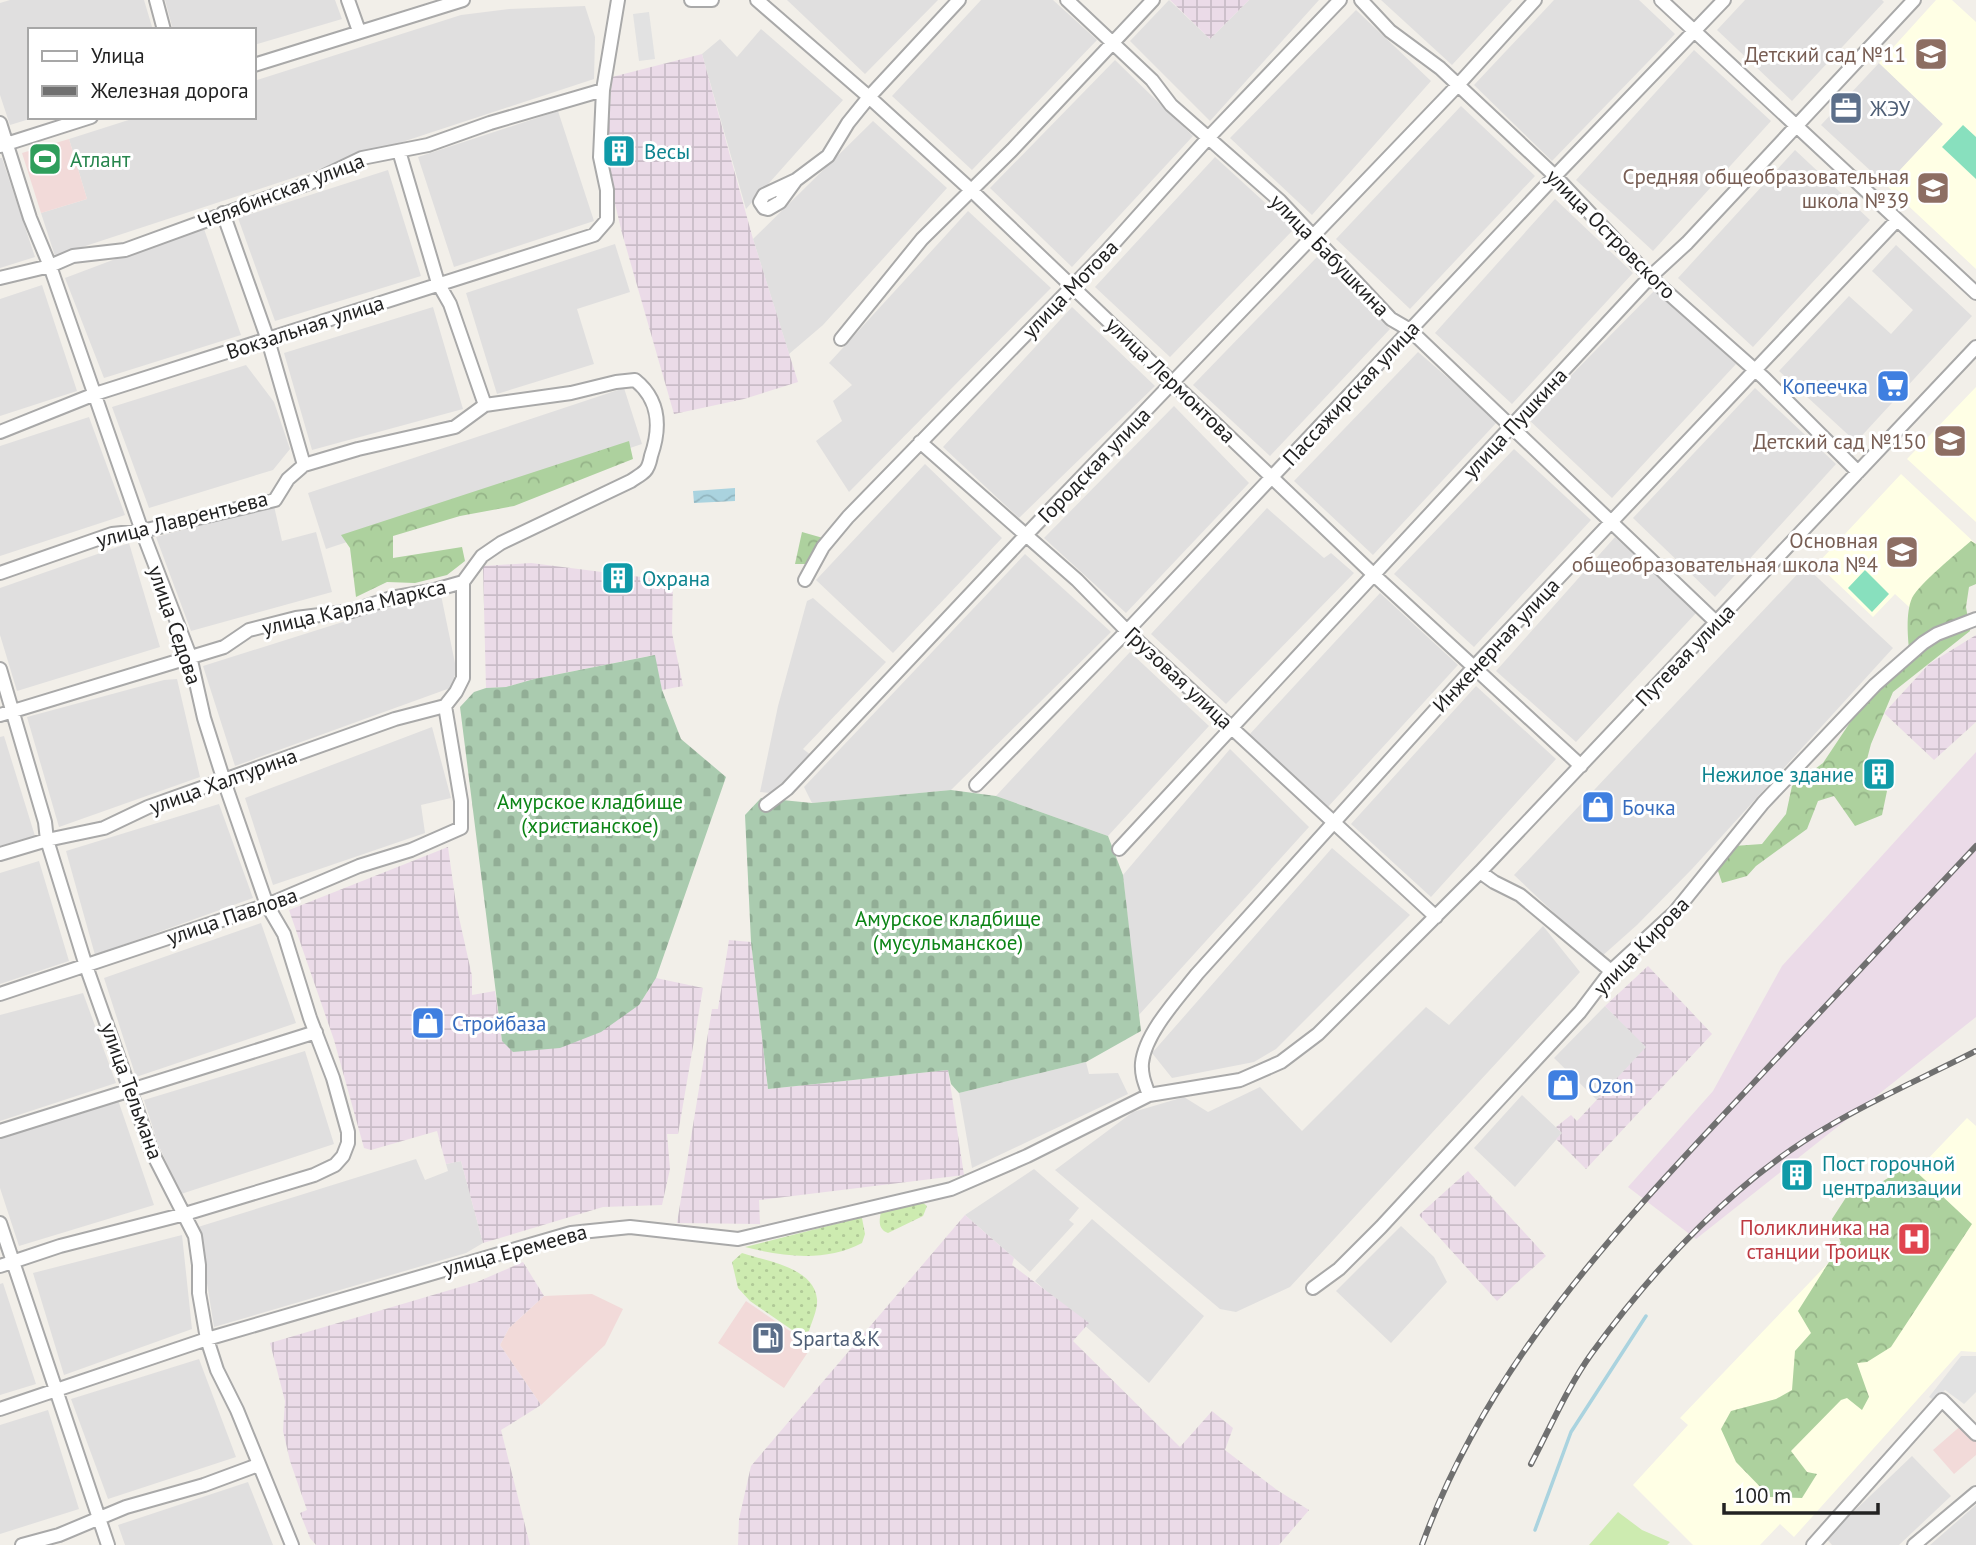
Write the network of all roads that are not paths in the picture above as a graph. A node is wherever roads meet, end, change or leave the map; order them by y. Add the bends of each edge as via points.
1 (156, 0) edge
2 (348, 0) edge
3 (463, 0) edge
4 (618, 0) edge
5 (691, 0) edge
6 (712, 0) edge
7 (757, 0) edge
8 (959, 0) edge
9 (1067, 0) edge
10 (1153, 0) edge
11 (1340, 0) edge
12 (1361, 0) edge
13 (1535, 0) edge
14 (1661, 0) edge
15 (1724, 0) edge
16 (1914, 0) edge
17 (163, 28) edge
18 (359, 32) junction
19 (1695, 32) junction
20 (1115, 43) junction
21 (256, 64) edge
22 (1458, 85) junction
23 (603, 90) junction
24 (869, 97) junction
25 (85, 119) edge
26 (0, 123) edge
27 (1796, 127) junction
28 (1209, 137) junction
29 (4, 145) edge
30 (399, 151) junction
31 (1555, 176) junction
32 (796, 180) dead end
33 (971, 190) junction
34 (223, 213) junction
35 (1897, 220) junction
36 (1312, 237) junction
37 (50, 266) junction
38 (1650, 277) junction
39 (0, 278) edge
40 (438, 284) junction
41 (1072, 285) junction
42 (1976, 293) edge
43 (1410, 330) junction
44 (841, 339) dead end
45 (268, 340) junction
46 (1976, 347) edge
47 (1755, 372) junction
48 (1172, 383) junction
49 (95, 394) junction
50 (485, 405) junction
51 (1513, 426) junction
52 (0, 432) edge
53 (920, 442) junction
54 (303, 465) junction
55 (1858, 472) junction
56 (1273, 477) junction
57 (1611, 523) junction
58 (142, 531) junction
59 (1026, 535) junction
60 (0, 573) edge
61 (1374, 575) junction
62 (804, 580) dead end
63 (463, 582) junction
64 (1976, 619) edge
65 (1717, 623) junction
66 (1127, 631) junction
67 (190, 656) junction
68 (1475, 667) junction
69 (0, 669) edge
70 (445, 706) junction
71 (6, 713) edge
72 (1233, 728) junction
73 (1581, 766) junction
74 (223, 780) junction
75 (976, 785) dead end
76 (766, 805) dead end
77 (1336, 822) junction
78 (47, 839) junction
79 (1119, 849) dead end
80 (0, 854) edge
81 (1480, 872) junction
82 (267, 905) junction
83 (1436, 916) junction
84 (86, 966) junction
85 (1611, 971) junction
86 (0, 994) edge
87 (316, 1032) junction
88 (130, 1090) junction
89 (1149, 1095) junction
90 (0, 1131) edge
91 (185, 1214) junction
92 (0, 1223) edge
93 (6, 1264) edge
94 (1313, 1288) dead end
95 (207, 1339) junction
96 (55, 1391) junction
97 (0, 1409) edge
98 (1976, 1434) edge
99 (258, 1465) junction
100 (1976, 1493) edge
101 (98, 1519) junction
102 (22, 1545) edge
103 (108, 1545) edge
104 (292, 1545) edge
105 (1813, 1545) edge
106 (1914, 1545) edge

1 - 17 street
2 - 18 street
3 - 18 street
4 - 23 street
5 - 6 street
7 - 24 street, улица Лермонтова
8 - 24 street
9 - 20 street, улица Бабушкина
10 - 20 street
11 - 28 street, улица Мотова
12 - 22 street, улица Островского via 1390,31
13 - 22 street, Городская улица
14 - 19 street
15 - 19 street, Пассажирская улица
16 - 27 street, улица Пушкина
18 - 21 street
19 - 27 street
19 - 31 street, Пассажирская улица
20 - 28 street, улица Бабушкина via 1171,105
20 - 33 street
22 - 31 street, улица Островского
22 - 36 street, Городская улица
23 - 30 street, Челябинская улица
23 - 40 street, Вокзальная улица via 600,162 607,190 607,220 594,235
24 - 32 street via 828,156
24 - 33 street, улица Лермонтова
25 - 29 street
26 - 29 street, улица Седова
27 - 35 street
27 - 38 street, улица Пушкина
28 - 36 street, улица Бабушкина via 1280,201
28 - 41 street, улица Мотова
29 - 37 street, улица Седова
30 - 34 street, Челябинская улица via 362,158 312,182
30 - 40 street
31 - 38 street, улица Островского
31 - 43 street, Пассажирская улица
33 - 41 street, улица Лермонтова
33 - 44 street via 922,239
34 - 37 street, Челябинская улица via 125,250 73,256
34 - 45 street
35 - 42 street
35 - 47 street, Инженерная улица
36 - 43 street, улица Бабушкина via 1391,319
36 - 48 street, Городская улица
37 - 39 street, Челябинская улица
37 - 49 street, улица Седова
38 - 47 street, улица Островского
38 - 51 street, улица Пушкина
40 - 45 street, Вокзальная улица
40 - 50 street via 450,304
41 - 48 street, улица Лермонтова
41 - 53 street, улица Мотова
43 - 51 street, улица Бабушкина
43 - 56 street, Пассажирская улица
45 - 49 street, Вокзальная улица
45 - 54 street
46 - 55 street, Путевая улица
47 - 55 street, улица Островского
47 - 57 street, Инженерная улица
48 - 56 street, улица Лермонтова
48 - 59 street, Городская улица
49 - 52 street, Вокзальная улица
49 - 58 street, улица Седова
50 - 54 street via 455,427
50 - 63 street, улица Карла Маркса via 635,380 650,394 658,422 656,443 647,470 501,543 482,556
51 - 57 street, улица Бабушкина
51 - 61 street, улица Пушкина
53 - 59 street, Грузовая улица
53 - 62 street, улица Мотова via 839,527
54 - 58 street, улица Лаврентьева via 275,499
55 - 65 street, Путевая улица
56 - 61 street, улица Лермонтова
56 - 66 street, Пассажирская улица
57 - 65 street, улица Бабушкина
57 - 68 street, Инженерная улица
58 - 60 street, улица Лаврентьева via 112,534
58 - 67 street, улица Седова
59 - 66 street, Грузовая улица
59 - 76 street, Городская улица via 796,779
61 - 68 street, улица Лермонтова
61 - 72 street, улица Пушкина
63 - 67 street, улица Карла Маркса via 352,611 249,630 225,646
63 - 70 street via 463,678
64 - 85 street, улица Кирова via 1937,634 1892,668 1763,803 1674,913
65 - 73 street, Путевая улица
66 - 72 street, Грузовая улица
66 - 75 street, Пассажирская улица
67 - 71 street, улица Карла Маркса
67 - 74 street, улица Седова
68 - 73 street, улица Лермонтова
68 - 77 street, Инженерная улица
69 - 71 street, улица Тельмана
70 - 74 street, улица Халтурина
70 - 82 street, улица Павлова via 461,801 461,828
71 - 78 street, улица Тельмана
72 - 77 street, Грузовая улица
72 - 79 street, улица Пушкина
73 - 81 street, Путевая улица
74 - 78 street, улица Халтурина via 104,828
74 - 82 street, улица Седова
77 - 83 street, Грузовая улица
77 - 89 street, Инженерная улица via 1169,1009 1144,1052 1143,1078
78 - 80 street, улица Халтурина
78 - 84 street, улица Тельмана
81 - 83 street, Путевая улица
81 - 85 street via 1520,895
82 - 84 street, улица Павлова
82 - 87 street, улица Седова via 284,934
83 - 89 street, Путевая улица via 1318,1034 1281,1062 1240,1080
84 - 86 street, улица Павлова
84 - 88 street, улица Тельмана
85 - 94 street, улица Кирова via 1580,1012 1395,1212 1339,1269
87 - 88 street
87 - 91 street, улица Седова via 348,1132 343,1156 314,1175
88 - 90 street
88 - 91 street, улица Тельмана via 152,1152
89 - 95 street, улица Еремеева via 951,1189 737,1239 630,1227 580,1231
91 - 93 street
91 - 95 street, улица Тельмана via 195,1236
92 - 93 street
93 - 96 street
95 - 96 street, улица Еремеева
95 - 99 street, улица Тельмана
96 - 97 street, улица Еремеева
96 - 101 street
98 - 105 street via 1942,1400
99 - 101 street
99 - 104 street, улица Тельмана
100 - 106 street
101 - 102 street
101 - 103 street

